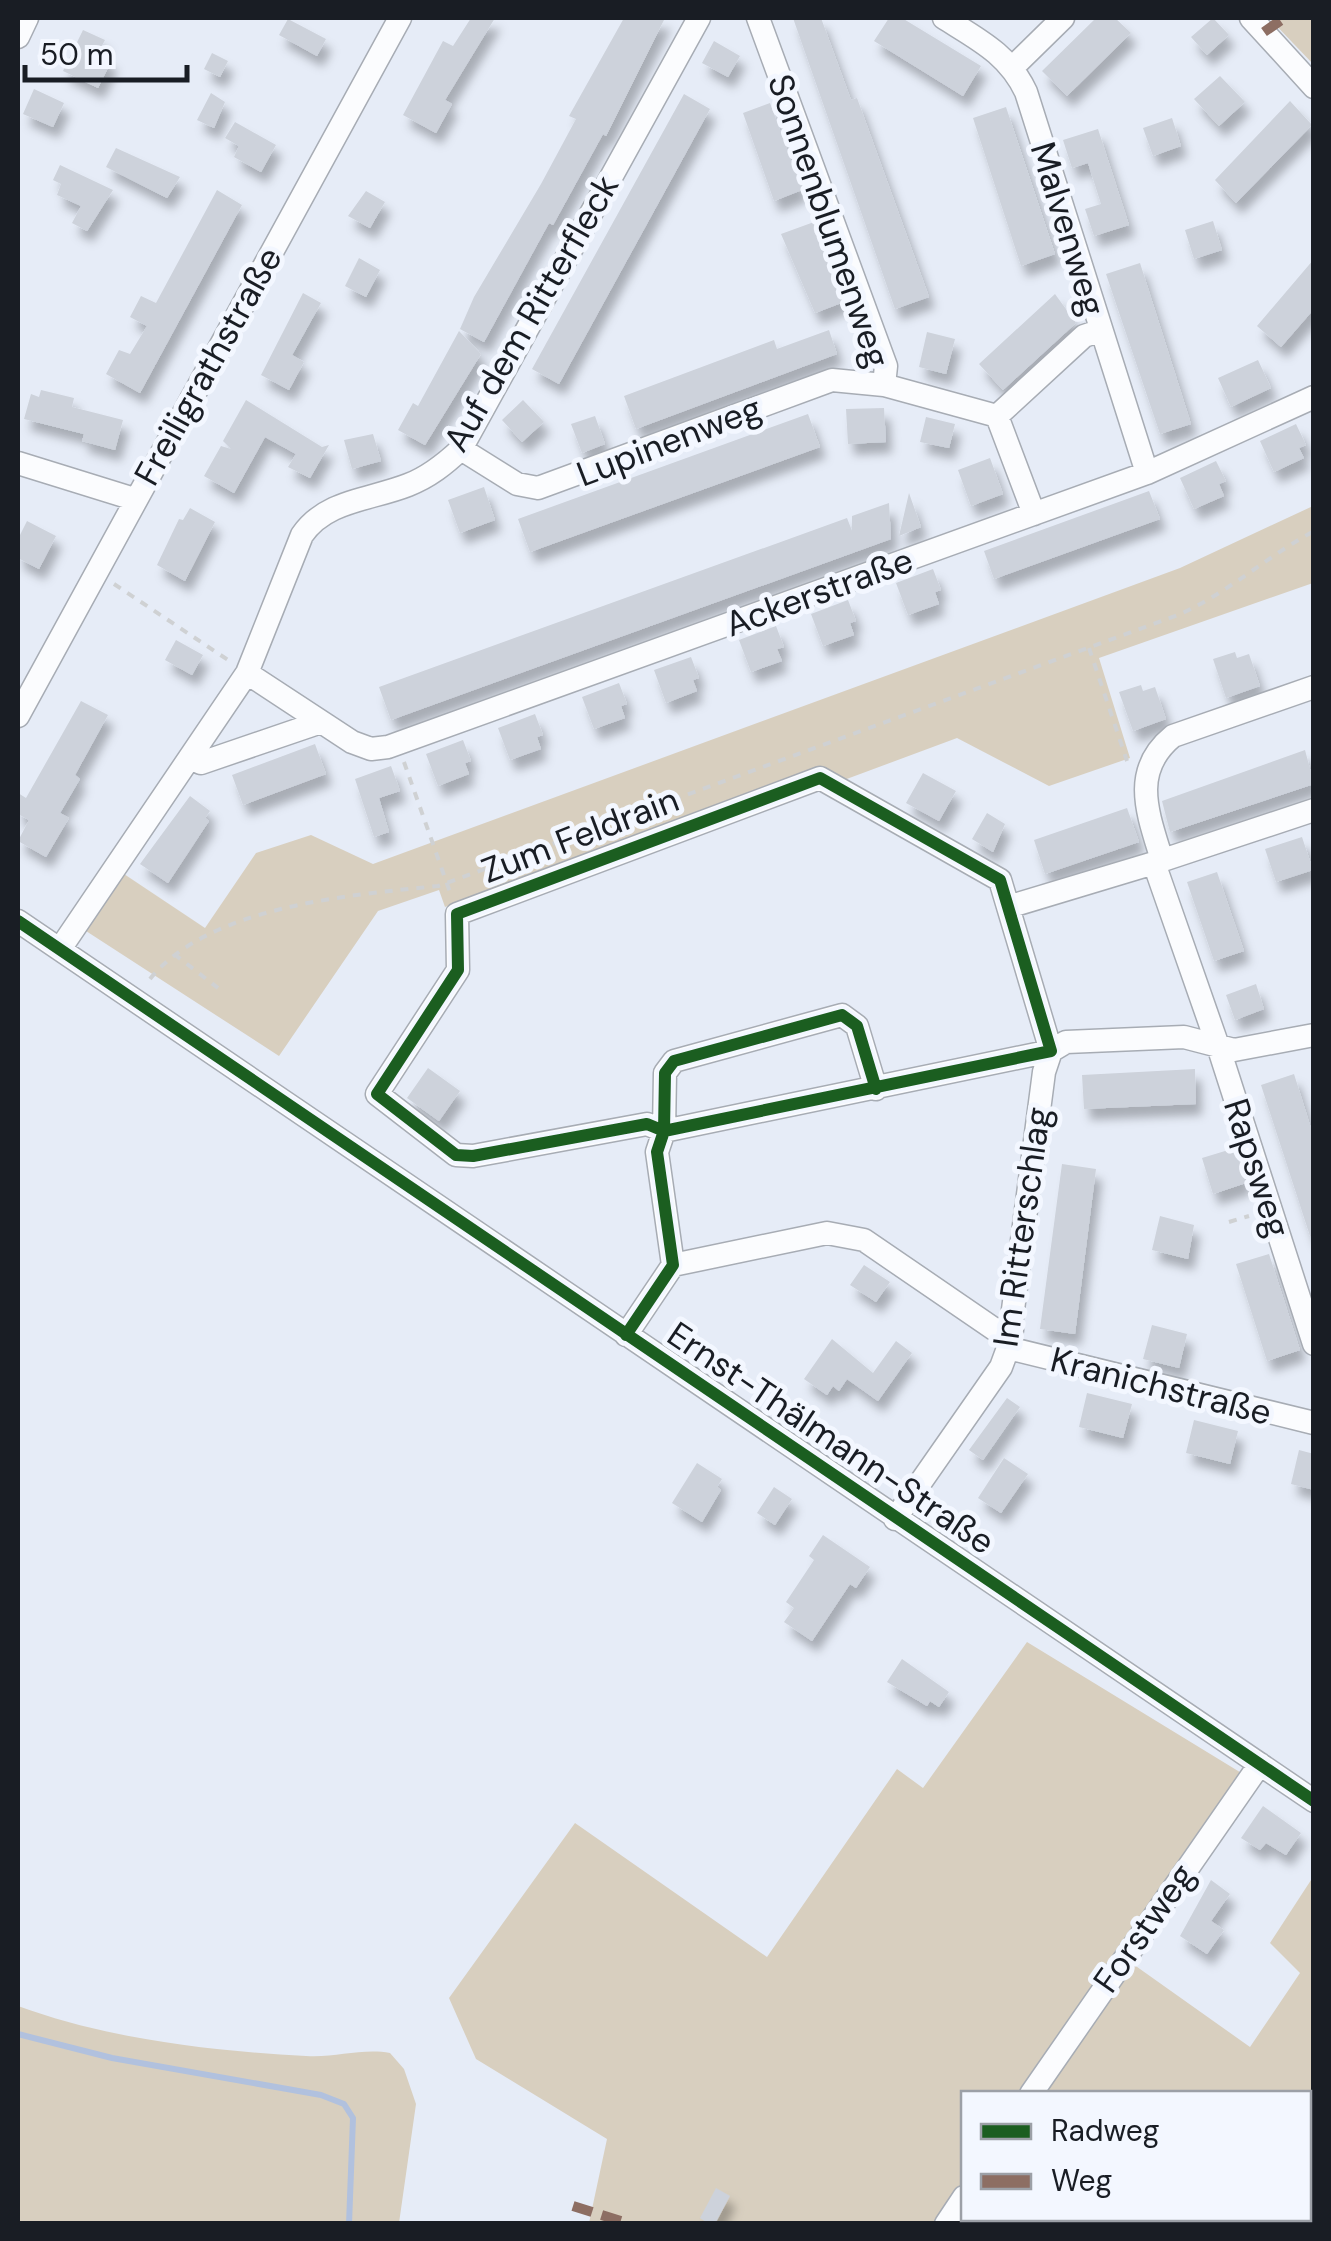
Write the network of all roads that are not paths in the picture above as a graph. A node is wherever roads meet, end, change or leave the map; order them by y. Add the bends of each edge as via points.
1 (27, 18) edge
2 (400, 18) edge
3 (699, 18) edge
4 (758, 18) edge
5 (944, 18) edge
6 (1063, 18) edge
7 (1250, 18) edge
8 (18, 37) edge
9 (1014, 66) junction
10 (1314, 86) edge
11 (1100, 332) junction
12 (884, 385) junction
13 (1314, 397) edge
14 (997, 416) junction
15 (461, 449) junction
16 (18, 463) edge
17 (1147, 472) junction
18 (134, 499) junction
19 (1034, 514) junction
20 (247, 673) junction
21 (1314, 687) edge
22 (18, 716) edge
23 (321, 722) junction
24 (190, 758) junction
25 (1314, 810) edge
26 (1158, 861) junction
27 (1008, 907) junction
28 (18, 921) edge
29 (60, 949) junction
30 (1314, 1036) edge
31 (1219, 1048) junction
32 (1051, 1050) junction
33 (876, 1089) junction
34 (664, 1131) junction
35 (673, 1266) junction
36 (626, 1335) junction
37 (1010, 1339) junction
38 (1314, 1344) edge
39 (1314, 1423) edge
40 (895, 1519) junction
41 (1260, 1764) junction
42 (1314, 1801) edge
43 (1033, 2091) edge
44 (961, 2202) edge
45 (946, 2224) edge

1 - 8 street
2 - 18 street, Freiligrathstraße
3 - 15 street, Auf dem Ritterfleck
4 - 12 street, Sonnenblumenweg via 886,366
5 - 9 street
6 - 9 street
7 - 10 street
9 - 11 street, Malvenweg
11 - 14 street via 1084,336
11 - 17 street, Malvenweg
12 - 14 street, Sonnenblumenweg
12 - 15 street, Lupinenweg via 832,380 538,488 517,484
13 - 17 street, Ackerstraße
14 - 19 street
15 - 20 street, Auf dem Ritterfleck via 411,484 314,516
16 - 18 street
17 - 19 street, Ackerstraße
18 - 22 street, Freiligrathstraße
19 - 23 street, Ackerstraße via 398,743 372,749
20 - 23 street, Ackerstraße
20 - 24 street, Auf dem Ritterfleck
21 - 26 street, Rapsweg via 1173,736 1157,749 1143,794
23 - 24 street via 201,763
24 - 29 street, Auf dem Ritterfleck
25 - 26 street
26 - 27 street
26 - 31 street, Rapsweg
27 - 32 street
27 - 34 street, Zum Feldrain via 1000,880 820,778 457,914 458,970 377,1094 465,1157 646,1124
28 - 29 street, Ernst-Thälmann-Straße
29 - 36 street, Ernst-Thälmann-Straße
30 - 31 street
31 - 32 street via 1184,1036 1066,1042
31 - 38 street, Rapsweg
32 - 33 street, Zum Feldrain
32 - 37 street, Im Ritterschlag
33 - 34 street, Zum Feldrain
33 - 34 street via 856,1026 842,1015 674,1061 666,1073
34 - 35 street via 658,1152
35 - 36 street
35 - 37 street, Kranichstraße via 846,1234
36 - 40 street, Ernst-Thälmann-Straße
37 - 39 street, Kranichstraße
37 - 40 street, Im Ritterschlag via 1001,1367
40 - 41 street, Ernst-Thälmann-Straße
41 - 42 street, Ernst-Thälmann-Straße
41 - 43 street, Forstweg
44 - 45 street

